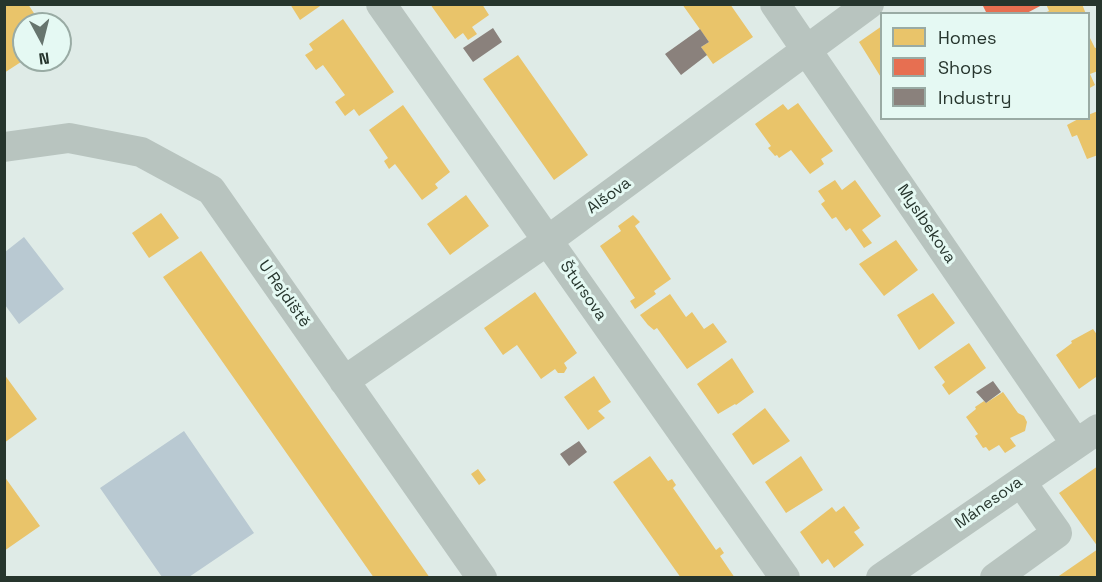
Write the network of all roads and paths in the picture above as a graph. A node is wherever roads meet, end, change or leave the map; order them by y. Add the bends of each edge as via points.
1 (381, 4) edge
2 (775, 4) edge
3 (869, 4) edge
4 (807, 50) junction
5 (4, 147) edge
6 (547, 242) junction
7 (344, 381) junction
8 (1087, 436) edge
9 (1021, 482) junction
10 (482, 578) edge
11 (785, 578) edge
12 (881, 578) edge
13 (995, 578) edge

1 - 6 street, Štursova
2 - 4 street, Myslbekova
3 - 4 street, Alšova
4 - 6 street, Alšova
4 - 8 street, Myslbekova
5 - 7 street, U Rejdiště via 69,138 141,152 211,190
6 - 7 street, Alšova
6 - 11 street, Štursova
7 - 10 street, U Rejdiště
8 - 9 street, Mánesova
9 - 12 street, Mánesova
9 - 13 street via 1057,533

